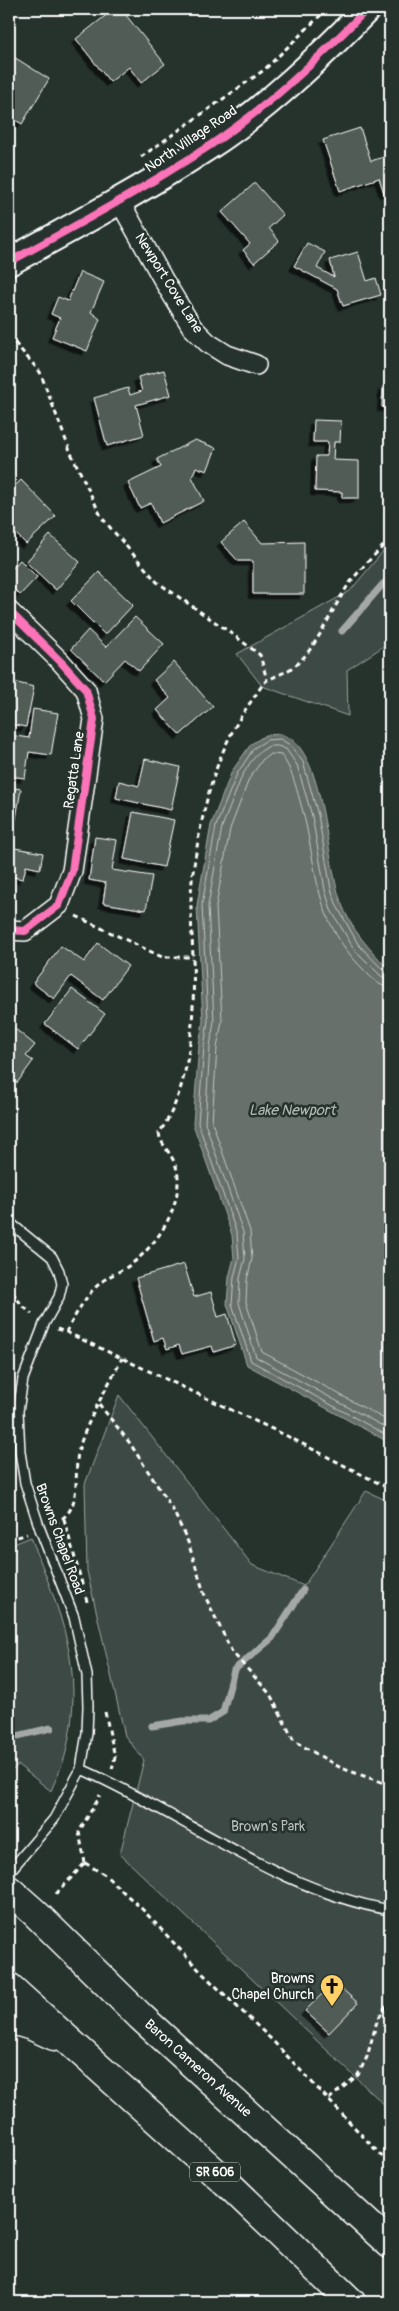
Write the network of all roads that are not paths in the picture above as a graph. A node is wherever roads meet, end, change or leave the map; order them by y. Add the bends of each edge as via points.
1 (367, 9) edge
2 (120, 202) junction
3 (9, 262) edge
4 (256, 365) dead end
5 (9, 611) edge
6 (9, 930) edge
7 (9, 1222) edge
8 (81, 1769) junction
9 (9, 1872) edge
10 (9, 1890) edge
11 (390, 1910) edge
12 (9, 1987) edge
13 (9, 2019) edge
14 (76, 2045) junction
15 (390, 2244) edge
16 (351, 2302) edge

1 - 2 street, North Village Road via 256,110 210,145
2 - 3 street, North Village Road
2 - 4 street, Newport Cove Lane via 192,326 208,343 227,355
5 - 6 street, Regatta Lane via 86,690 94,719 72,871 59,905 25,931
7 - 8 lane, Browns Chapel Road via 52,1258 62,1284 23,1379 18,1411 25,1483 74,1617 86,1675 87,1733
8 - 9 lane, Browns Chapel Road via 54,1819
8 - 11 lane via 139,1796 270,1870 358,1904
10 - 15 main road, Baron Cameron Avenue via 141,2017
12 - 14 main road, SR 606
13 - 14 main road
14 - 16 main road, SR 606

